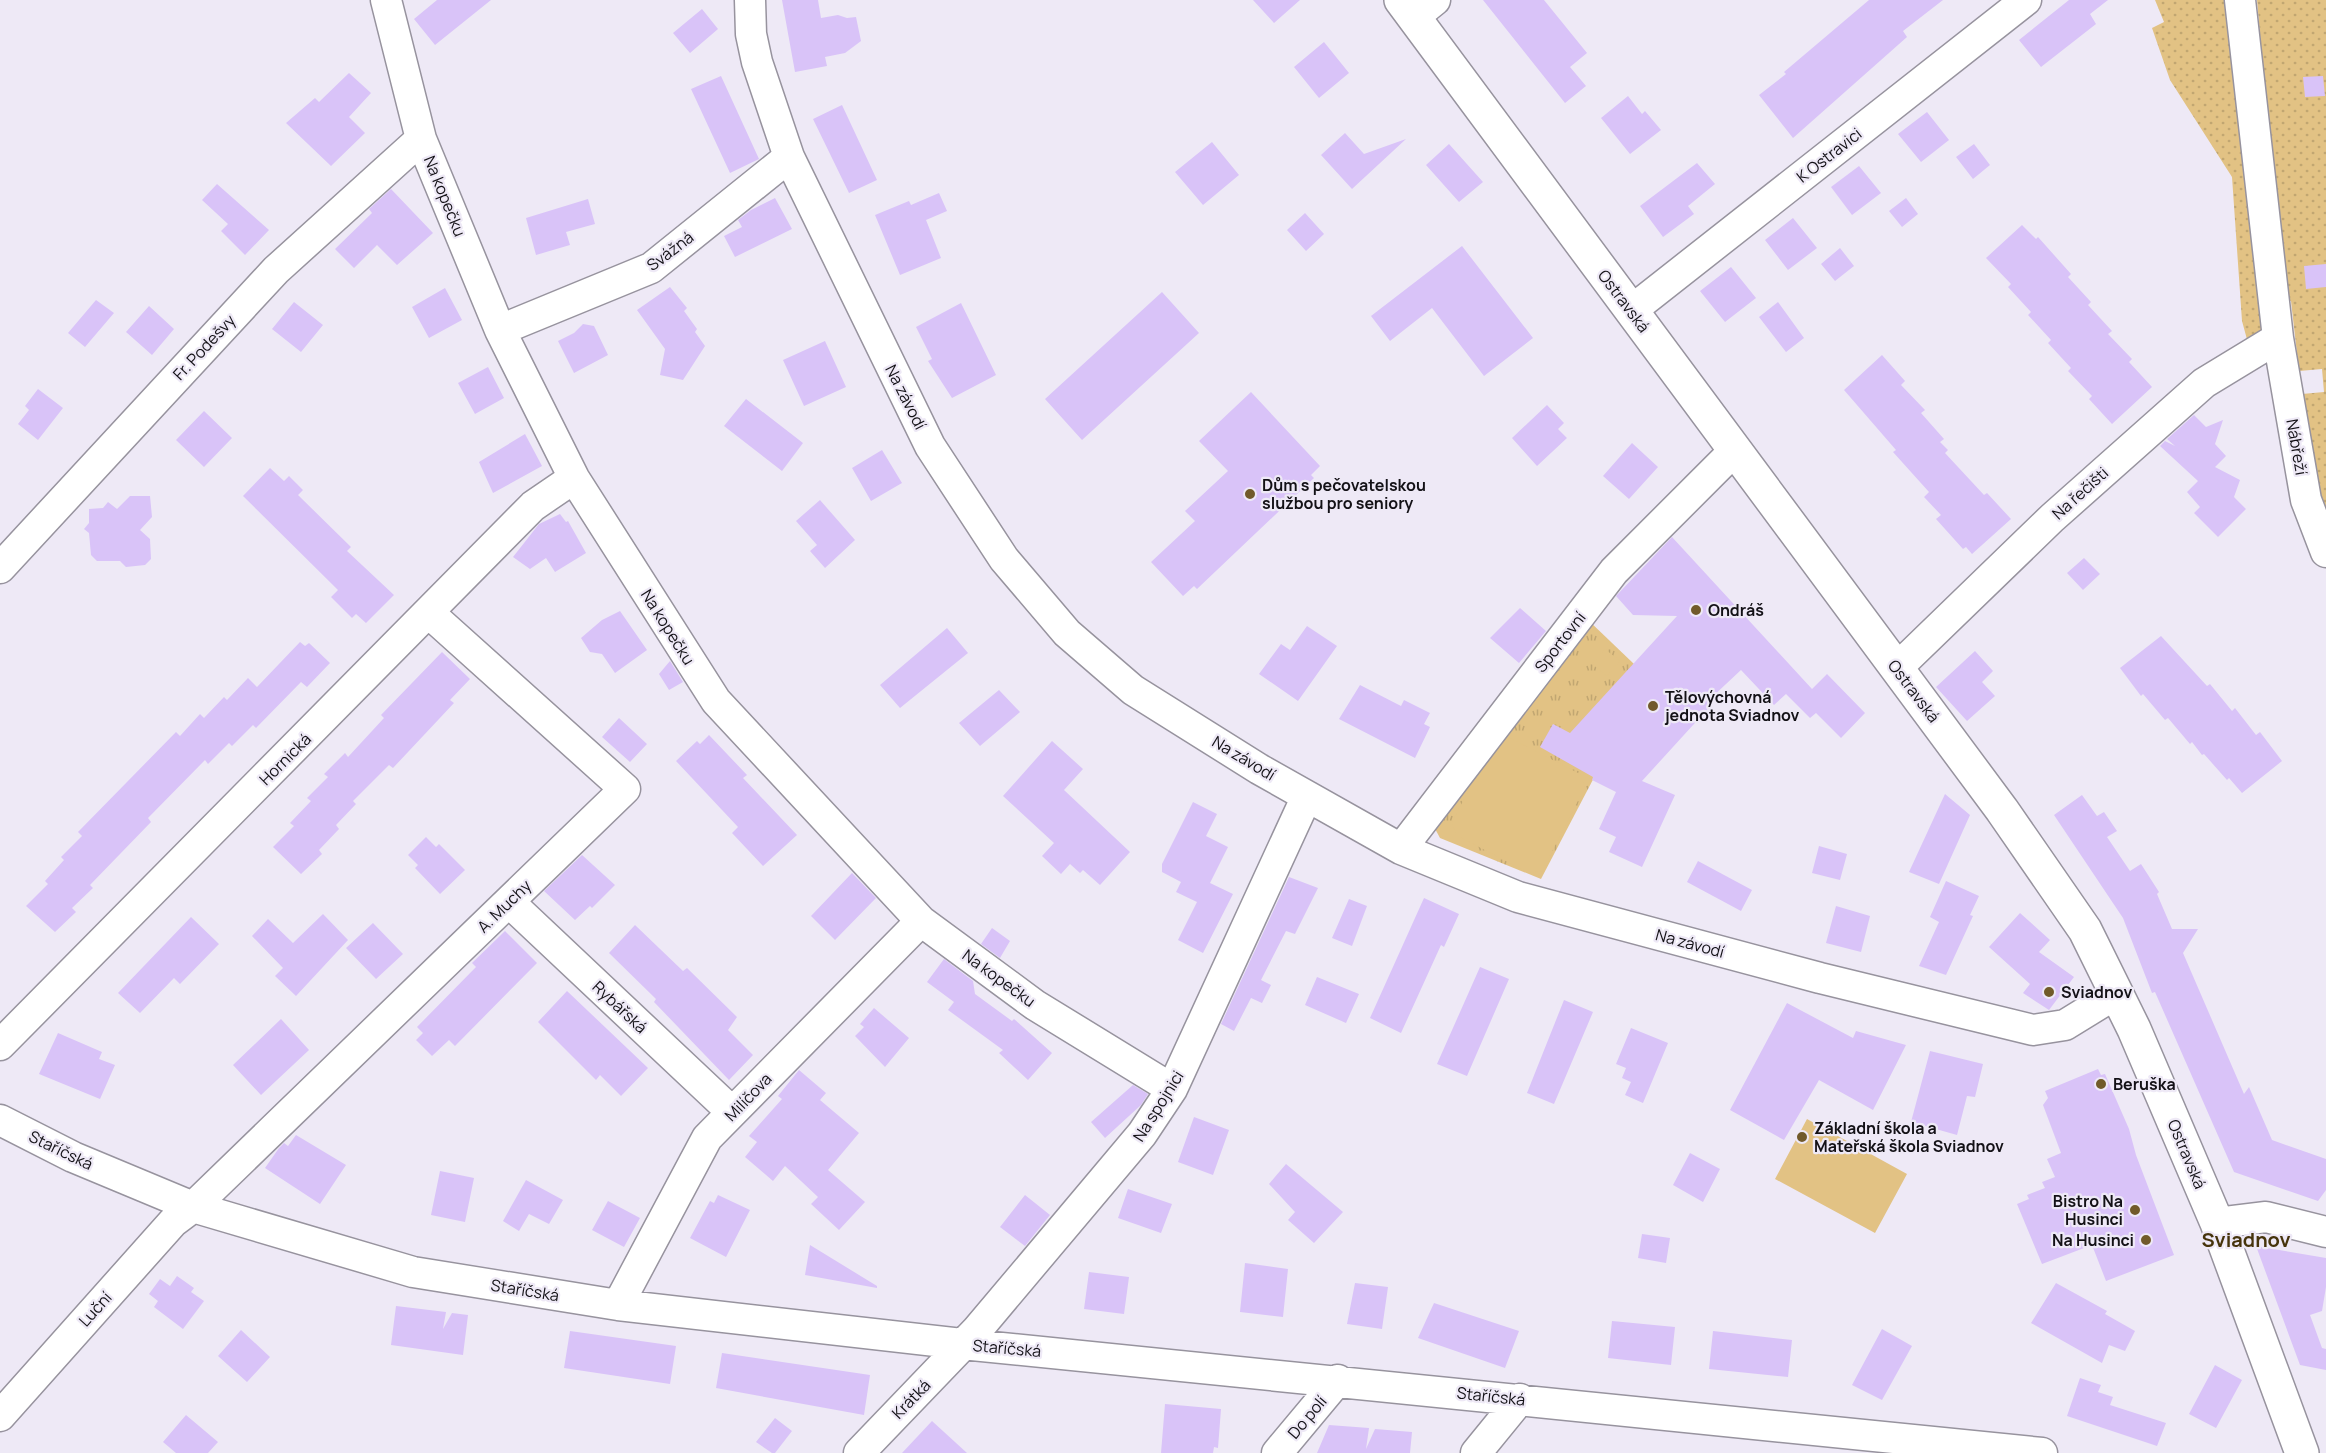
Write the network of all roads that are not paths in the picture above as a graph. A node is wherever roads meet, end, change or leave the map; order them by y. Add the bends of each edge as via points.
1 (386, 0) edge
2 (750, 0) edge
3 (2026, 0) edge
4 (2240, 0) edge
5 (1417, 6) edge
6 (421, 140) junction
7 (789, 157) junction
8 (1632, 310) junction
9 (500, 330) junction
10 (2278, 338) junction
11 (1735, 450) junction
12 (574, 478) junction
13 (2326, 552) edge
14 (0, 568) edge
15 (429, 614) junction
16 (1897, 668) junction
17 (1308, 796) junction
18 (1401, 849) junction
19 (508, 902) junction
20 (921, 921) junction
21 (2117, 993) junction
22 (0, 1046) edge
23 (1172, 1089) junction
24 (732, 1112) junction
25 (0, 1120) edge
26 (193, 1207) junction
27 (2217, 1224) junction
28 (2326, 1232) edge
29 (618, 1305) junction
30 (962, 1344) junction
31 (1338, 1380) junction
32 (1520, 1399) junction
33 (0, 1416) edge
34 (2030, 1452) edge
35 (859, 1453) edge
36 (1277, 1453) edge
37 (1476, 1453) edge
38 (2302, 1453) edge

1 - 6 street, Na kopečku
2 - 7 street, Na závodí via 757,63
3 - 8 street, K Ostravici
4 - 10 street, Nábřeží
5 - 8 street, Ostravská
6 - 9 street, Na kopečku
6 - 14 street, Fr. Podešvy via 276,270
7 - 9 street, Svážná via 651,268
7 - 17 street, Na závodí via 930,446 1004,560 1067,633 1133,690
8 - 11 street, Ostravská
9 - 12 street, Na kopečku
10 - 13 street, Nábřeží via 2306,500
10 - 16 street, Na řečišti via 2204,383 2052,518
11 - 16 street, Ostravská
11 - 18 street, Sportovní via 1614,571
12 - 15 street, Hornická via 533,506
12 - 20 street, Na kopečku via 716,701
15 - 19 street, A. Muchy via 625,789
15 - 22 street, Hornická
16 - 21 street, Ostravská via 2085,930
17 - 18 street, Na závodí
17 - 23 street, Na spojnici
18 - 21 street, Na závodí via 1518,897 2032,1030 2065,1025
19 - 24 street, Rybářská
19 - 26 street, A. Muchy
20 - 23 street, Na kopečku via 1035,1005
20 - 24 street, Milíčova
21 - 27 street, Ostravská
23 - 30 street, Na spojnici via 1142,1134
24 - 29 street, Milíčova via 707,1138
25 - 26 street, Staříčská via 73,1157
26 - 29 street, Staříčská via 412,1272
26 - 33 street, Luční via 173,1222
27 - 28 street via 2266,1217
27 - 38 street, Ostravská
29 - 30 street, Staříčská
30 - 31 street, Staříčská
30 - 35 street, Krátká
31 - 32 street, Staříčská
31 - 36 street, Do polí
32 - 34 street, Staříčská
32 - 37 street

